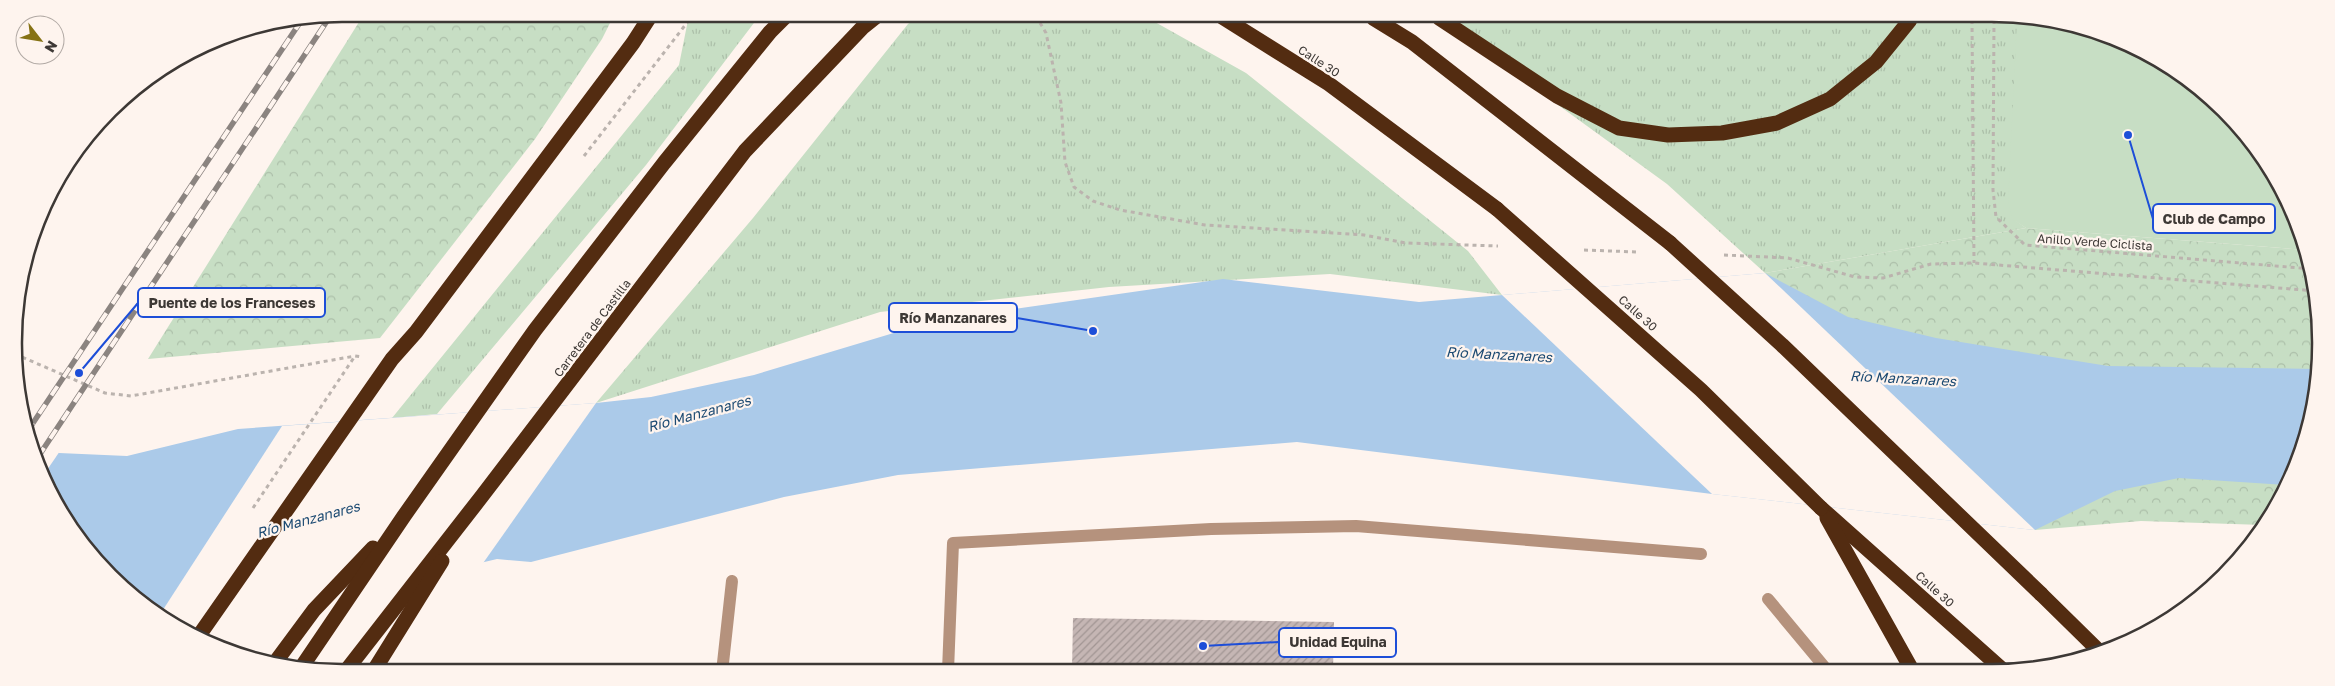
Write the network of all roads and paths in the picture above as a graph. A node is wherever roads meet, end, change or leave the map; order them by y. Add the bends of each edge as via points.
1 (646, 22) edge
2 (780, 22) edge
3 (870, 22) edge
4 (1230, 22) edge
5 (1380, 22) edge
6 (1445, 22) edge
7 (1908, 22) edge
8 (1972, 22) edge
9 (1994, 22) edge
10 (1974, 263) dead end
11 (2304, 268) edge
12 (23, 357) edge
13 (333, 391) dead end
14 (482, 496) junction
15 (1822, 508) junction
16 (404, 516) junction
17 (1701, 554) dead end
18 (732, 580) dead end
19 (1768, 599) dead end
20 (202, 631) edge
21 (2094, 646) edge
22 (279, 657) edge
23 (305, 661) edge
24 (351, 664) edge
25 (379, 664) edge
26 (723, 664) edge
27 (948, 664) edge
28 (1822, 664) edge
29 (1909, 664) edge
30 (1996, 664) edge

1 - 20 highway via 392,360
2 - 16 highway via 664,163 534,330
3 - 14 highway, Carretera de Castilla via 745,151
4 - 15 highway, Calle 30, bridge via 1329,84 1496,209 1701,390
5 - 21 highway, bridge via 1412,42 1670,242 1790,352
6 - 7 highway via 1557,96 1618,128 1668,135 1722,133 1777,123 1830,99 1876,62
8 - 10 path
9 - 11 path, Anillo Verde Ciclista via 1993,190 1996,217 2024,245
12 - 13 path via 105,393 131,396 355,356
14 - 24 highway, Carretera de Castilla
14 - 25 highway
15 - 29 highway
15 - 30 highway, Calle 30
16 - 22 highway via 314,610
16 - 23 highway
17 - 27 lane via 1356,526 1211,529 953,543
18 - 26 lane
19 - 28 lane

